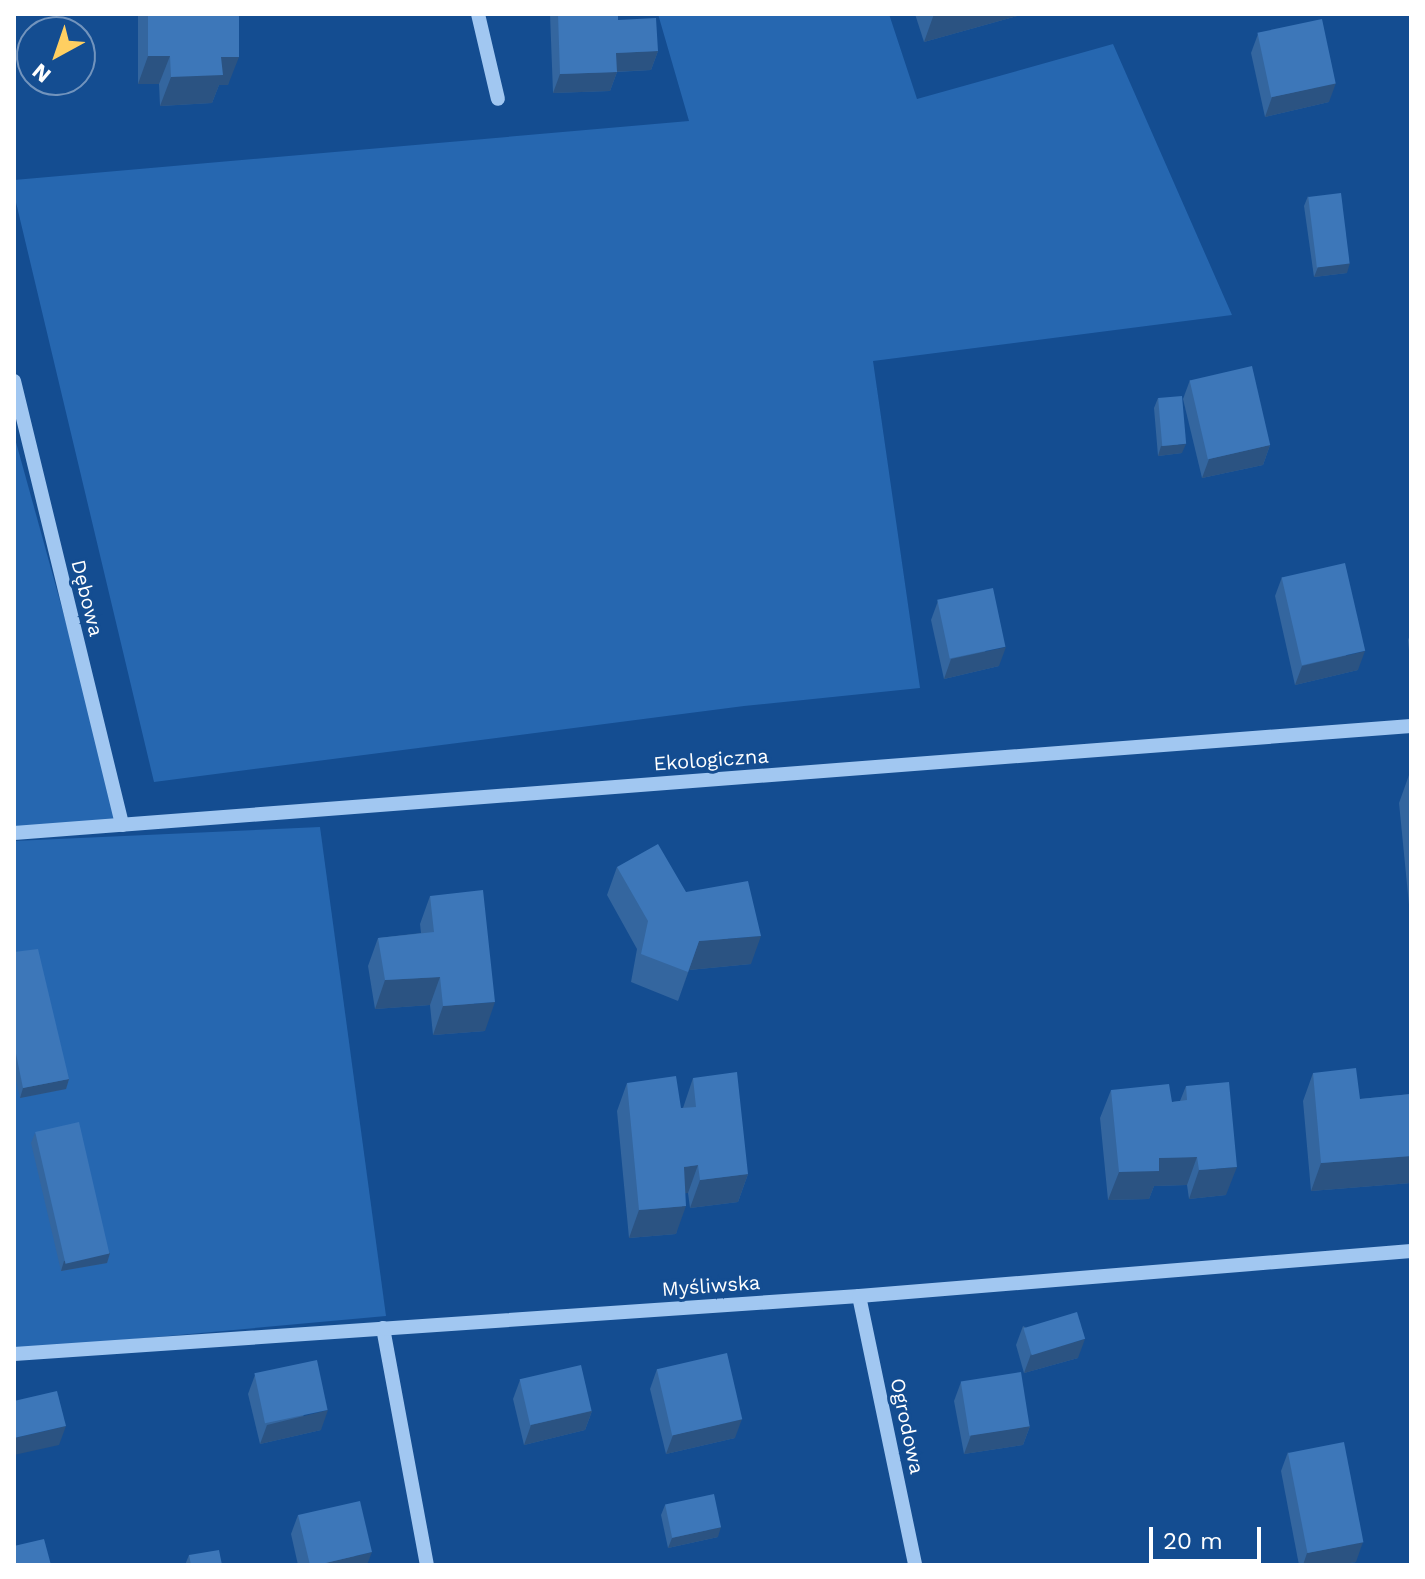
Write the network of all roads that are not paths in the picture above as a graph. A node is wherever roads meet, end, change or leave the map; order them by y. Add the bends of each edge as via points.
1 (478, 14) edge
2 (498, 99) dead end
3 (14, 381) edge
4 (1411, 726) edge
5 (122, 825) junction
6 (14, 833) edge
7 (1411, 1251) edge
8 (859, 1296) junction
9 (383, 1328) junction
10 (14, 1354) edge
11 (427, 1565) edge
12 (915, 1565) edge

1 - 2 street
3 - 5 street, Dębowa
4 - 5 street, Ekologiczna
5 - 6 street, Ekologiczna
7 - 8 street, Myśliwska
8 - 9 street, Myśliwska
8 - 12 street, Ogrodowa
9 - 10 street, Myśliwska
9 - 11 street

